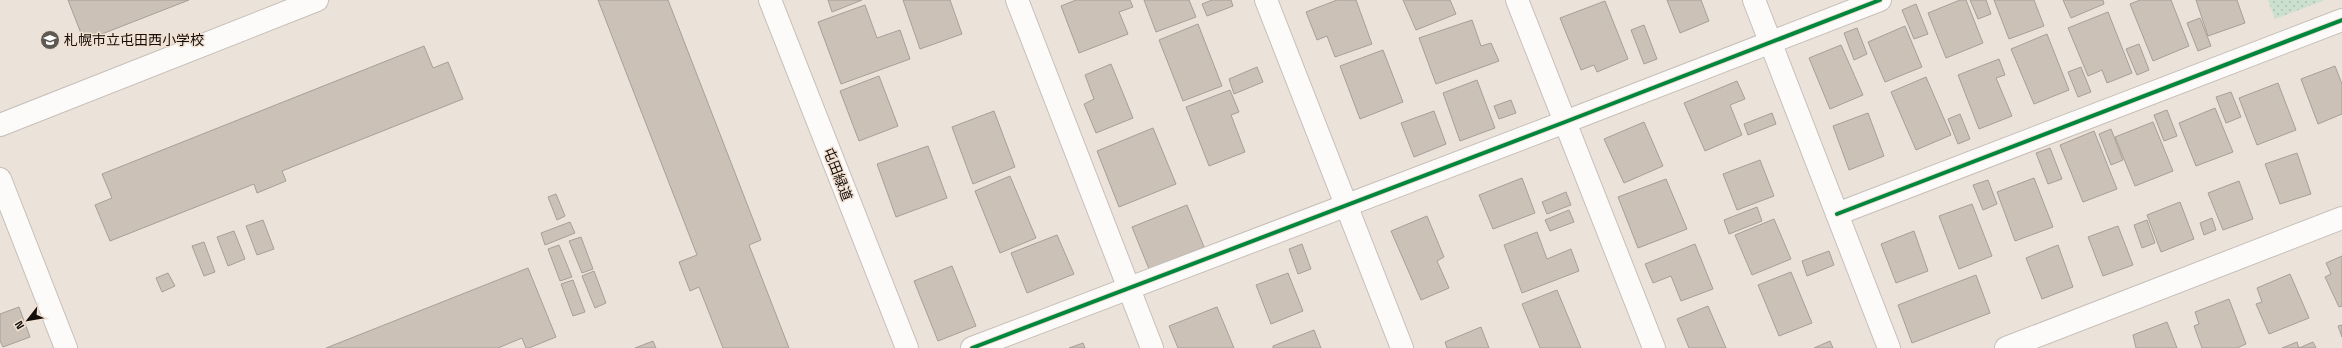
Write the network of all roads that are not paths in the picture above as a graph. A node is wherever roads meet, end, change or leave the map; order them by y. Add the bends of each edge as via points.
1 (317, 0) edge
2 (770, 0) edge
3 (1017, 0) edge
4 (1266, 0) edge
5 (1517, 0) edge
6 (1754, 0) edge
7 (1880, 0) edge
8 (2342, 20) edge
9 (1770, 42) junction
10 (1565, 122) junction
11 (0, 126) edge
12 (0, 179) edge
13 (1346, 206) junction
14 (1837, 214) junction
15 (2342, 218) edge
16 (1129, 288) junction
17 (66, 348) edge
18 (906, 348) edge
19 (972, 348) edge
20 (1152, 348) edge
21 (1402, 348) edge
22 (1654, 348) edge
23 (1889, 348) edge
24 (2006, 348) edge

1 - 11 street
2 - 18 street, 屯田緑道
3 - 16 street
4 - 13 street
5 - 10 street
6 - 9 street
7 - 9 street
8 - 14 street
9 - 10 street
9 - 14 street
10 - 13 street
10 - 22 street
12 - 17 street
13 - 16 street
13 - 21 street
14 - 23 street
15 - 24 street
16 - 19 street
16 - 20 street

